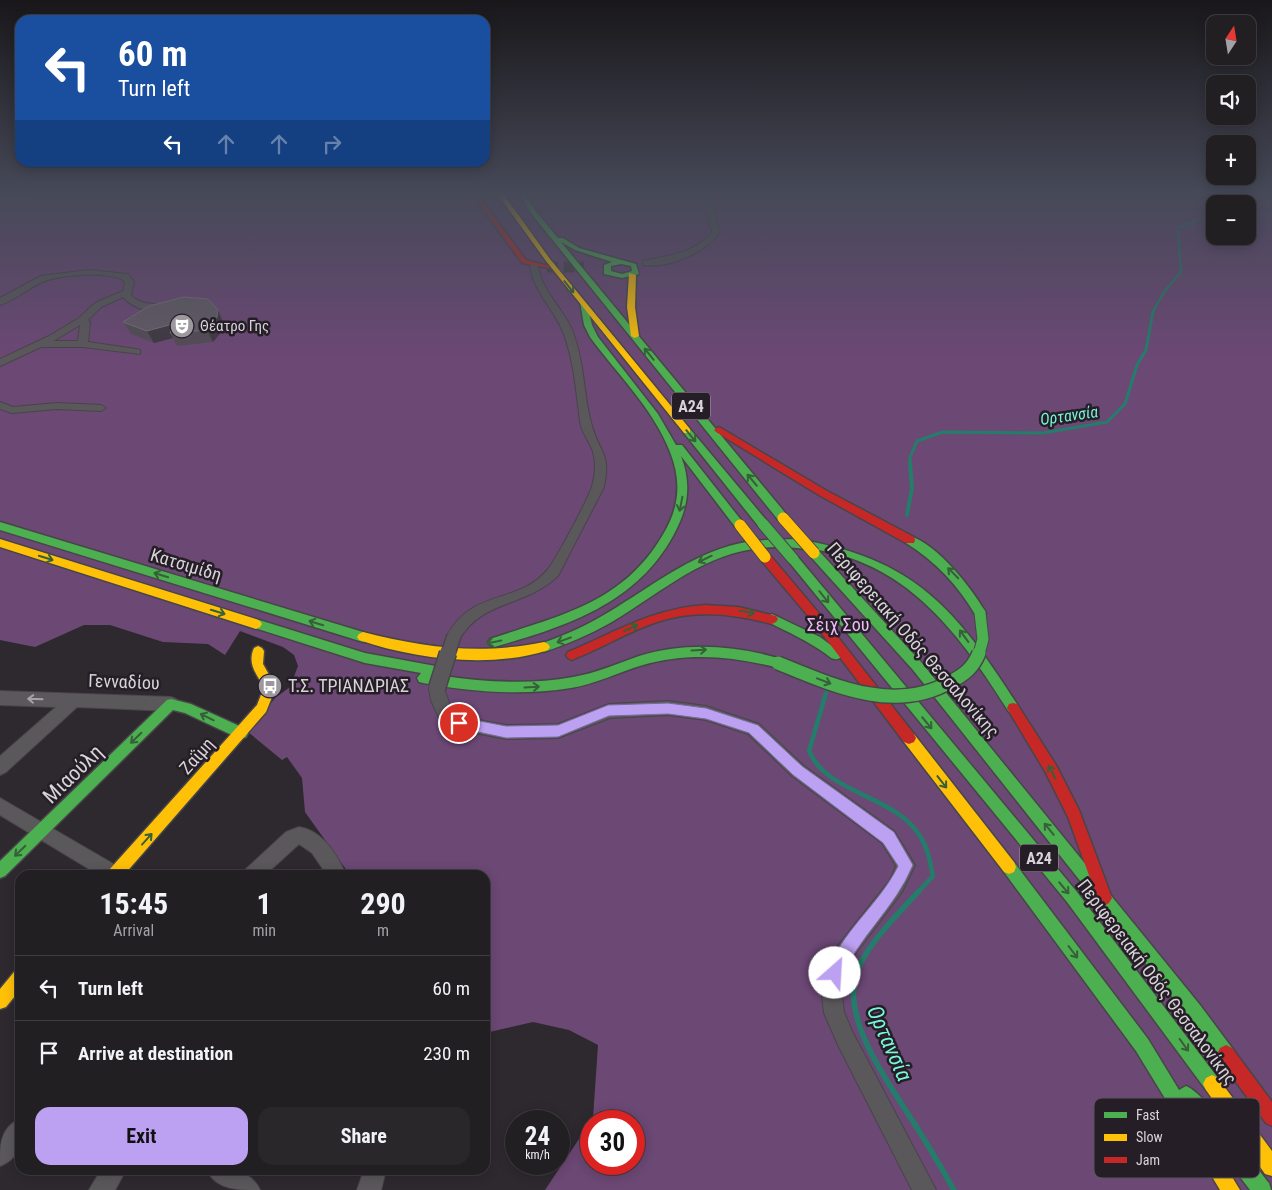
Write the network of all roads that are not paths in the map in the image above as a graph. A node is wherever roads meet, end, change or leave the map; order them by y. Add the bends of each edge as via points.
1 (512, 248) edge
2 (538, 248) edge
3 (563, 248) edge
4 (575, 248) edge
5 (702, 248) edge
6 (534, 265) junction
7 (547, 267) tunnel mouth
8 (622, 267) junction
9 (584, 268) tunnel mouth
10 (126, 293) junction
11 (0, 302) edge
12 (583, 304) junction
13 (174, 307) edge
14 (82, 320) junction
15 (588, 325) junction
16 (568, 331) junction
17 (636, 337) junction
18 (39, 344) junction
19 (83, 344) junction
20 (136, 352) dead end
21 (0, 363) edge
22 (0, 406) edge
23 (101, 408) dead end
24 (701, 418) junction
25 (658, 426) junction
26 (0, 526) edge
27 (0, 543) edge
28 (363, 637) junction
29 (258, 651) dead end
30 (365, 658) junction
31 (556, 660) dead end
32 (472, 674) dead end
33 (858, 675) junction
34 (0, 698) edge
35 (74, 700) junction
36 (171, 704) junction
37 (241, 734) junction
38 (0, 766) edge
39 (0, 806) edge
40 (42, 830) junction
41 (107, 870) edge
42 (119, 870) edge
43 (257, 870) edge
44 (334, 870) edge
45 (0, 871) edge
46 (1104, 898) junction
47 (15, 984) edge
48 (0, 1001) edge
49 (1158, 1067) junction
50 (1176, 1098) edge
51 (1189, 1098) edge
52 (1222, 1098) edge
53 (1258, 1098) edge
54 (1260, 1101) edge
55 (1272, 1117) edge
56 (15, 1136) edge
57 (1260, 1150) edge
58 (0, 1155) edge
59 (1272, 1167) edge
60 (112, 1175) edge
61 (226, 1175) edge
62 (373, 1175) edge
63 (1224, 1178) edge
64 (1253, 1178) edge
65 (101, 1190) edge
66 (248, 1190) edge
67 (368, 1190) edge
68 (924, 1190) edge
69 (1231, 1190) edge
70 (1262, 1190) edge

1 - 6 main road via 524,262
2 -> 12 main road, Περιφερειακή Οδός Θεσσαλονίκης / Α24
3 - 17 main road, Περιφερειακή Οδός Θεσσαλονίκης / Α24
4 - 8 main road
5 - 8 street via 692,254
6 - 7 main road
6 - 16 street via 535,276
8 - 9 main road
8 - 17 main road
10 - 11 street via 130,284 124,275 83,273 45,277
10 - 13 street via 140,306
10 - 14 street via 98,305
12 - 15 main road
12 -> 52 main road, Περιφερειακή Οδός Θεσσαλονίκης / Α24, bridge via 1072,897
14 - 18 street
14 - 19 street via 85,321
15 - 16 street
15 - 25 main road via 604,353
16 - 68 street, bridge via 579,371 586,426 600,455 598,487 545,582 520,596 487,605 470,614 459,625 438,688 439,700 445,713 459,723 506,732 558,731 608,711 668,708 706,714 753,729 798,770 888,838 906,865 896,886 839,960 831,987 834,1013 845,1038
24 -> 17 main road, Περιφερειακή Οδός Θεσσαλονίκης / Α24
18 - 19 street
18 - 21 street
19 - 20 street
22 - 23 street via 12,410 57,406
30 -> 24 main road, bridge via 427,679 515,687 578,682 686,650 728,651 778,663 854,691 895,698 923,695 955,682 976,661 983,640 980,613 966,588 939,561
46 -> 24 main road, Περιφερειακή Οδός Θεσσαλονίκης / Α24, bridge via 917,666 783,518
25 -> 28 main road via 681,468 684,487 680,510 671,534 656,555 618,592 556,623 484,644 433,646
25 - 33 main road, bridge via 682,451 818,620
28 -> 26 main road, Κατσιμίδη
27 -> 30 main road, Κατσιμίδη
46 -> 28 main road via 1074,817 1052,771 1024,723 958,627 921,591 889,569 863,558 805,544 766,543 735,548 697,563 590,630 546,646 508,654 439,656
29 - 37 main road, Ζαΐμη via 257,667 271,691
30 - 32 main road via 431,671
31 -> 33 main road via 656,617 696,609 719,609 756,614 793,627 834,654
33 -> 49 main road via 1030,895
35 -> 34 street, Γενναδίου
35 - 36 street, Γενναδίου
35 - 38 street
37 -> 36 main road, Γενναδίου via 194,710
36 -> 40 main road, Μιαούλη
42 -> 37 main road, Ζαΐμη
39 - 40 street
40 - 41 street
40 -> 45 main road, Μιαούλη
43 - 44 street via 299,835 314,842
46 - 53 main road, Περιφερειακή Οδός Θεσσαλονίκης / Α24
47 - 48 main road
49 - 50 main road
49 - 51 main road
54 - 55 main road, Περιφερειακή Οδός Θεσσαλονίκης / Α24
56 - 58 street
57 -> 59 main road, Περιφερειακή Οδός Θεσσαλονίκης / Α24, bridge
60 - 65 street
61 - 66 street
62 - 67 street
63 - 69 main road
64 - 70 main road

